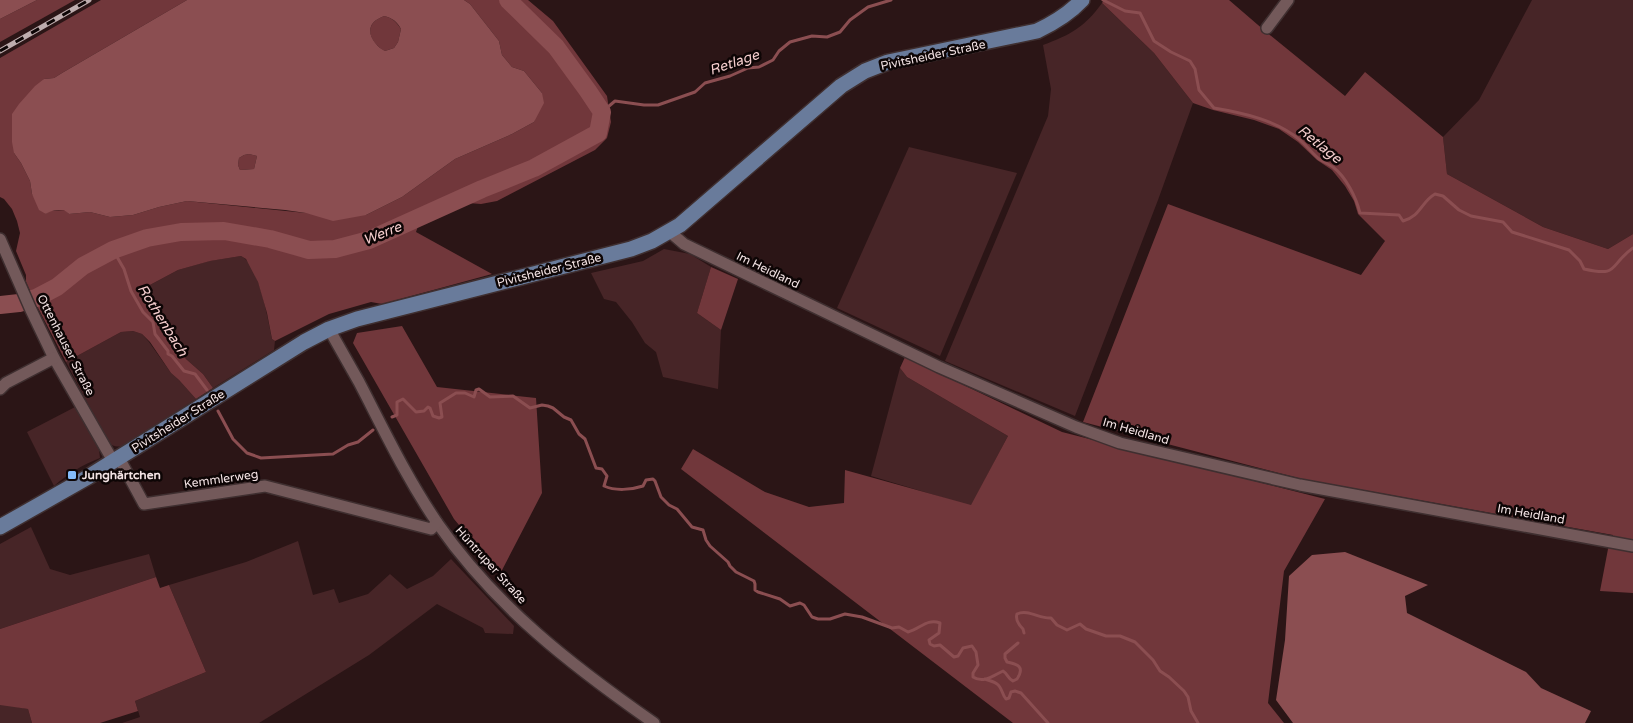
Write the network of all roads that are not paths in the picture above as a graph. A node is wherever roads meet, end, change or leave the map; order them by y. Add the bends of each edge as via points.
1 (1082, 0) edge
2 (1288, 0) edge
3 (1267, 28) dead end
4 (670, 232) junction
5 (0, 240) edge
6 (329, 329) junction
7 (54, 358) junction
8 (0, 389) edge
9 (116, 459) junction
10 (437, 523) junction
11 (0, 527) edge
12 (1633, 546) edge
13 (654, 723) edge

1 - 4 main road, Pivitsheider Straße via 1054,23 1037,31 888,62 865,71 844,83
2 - 3 street
4 - 6 main road, Pivitsheider Straße via 631,249
4 - 12 street, Im Heidland via 684,244 939,367 1120,443 1300,485
5 - 7 street, Ottenhauser Straße
6 - 9 main road, Pivitsheider Straße
6 - 10 street, Hüntruper Straße via 408,477
7 - 8 street
7 - 9 street, Ottenhauser Straße
9 - 10 street, Kemmlerweg via 144,504 266,486 430,529
9 - 11 main road, Pivitsheider Straße
10 - 13 street, Hüntruper Straße via 495,594 532,629 581,671

